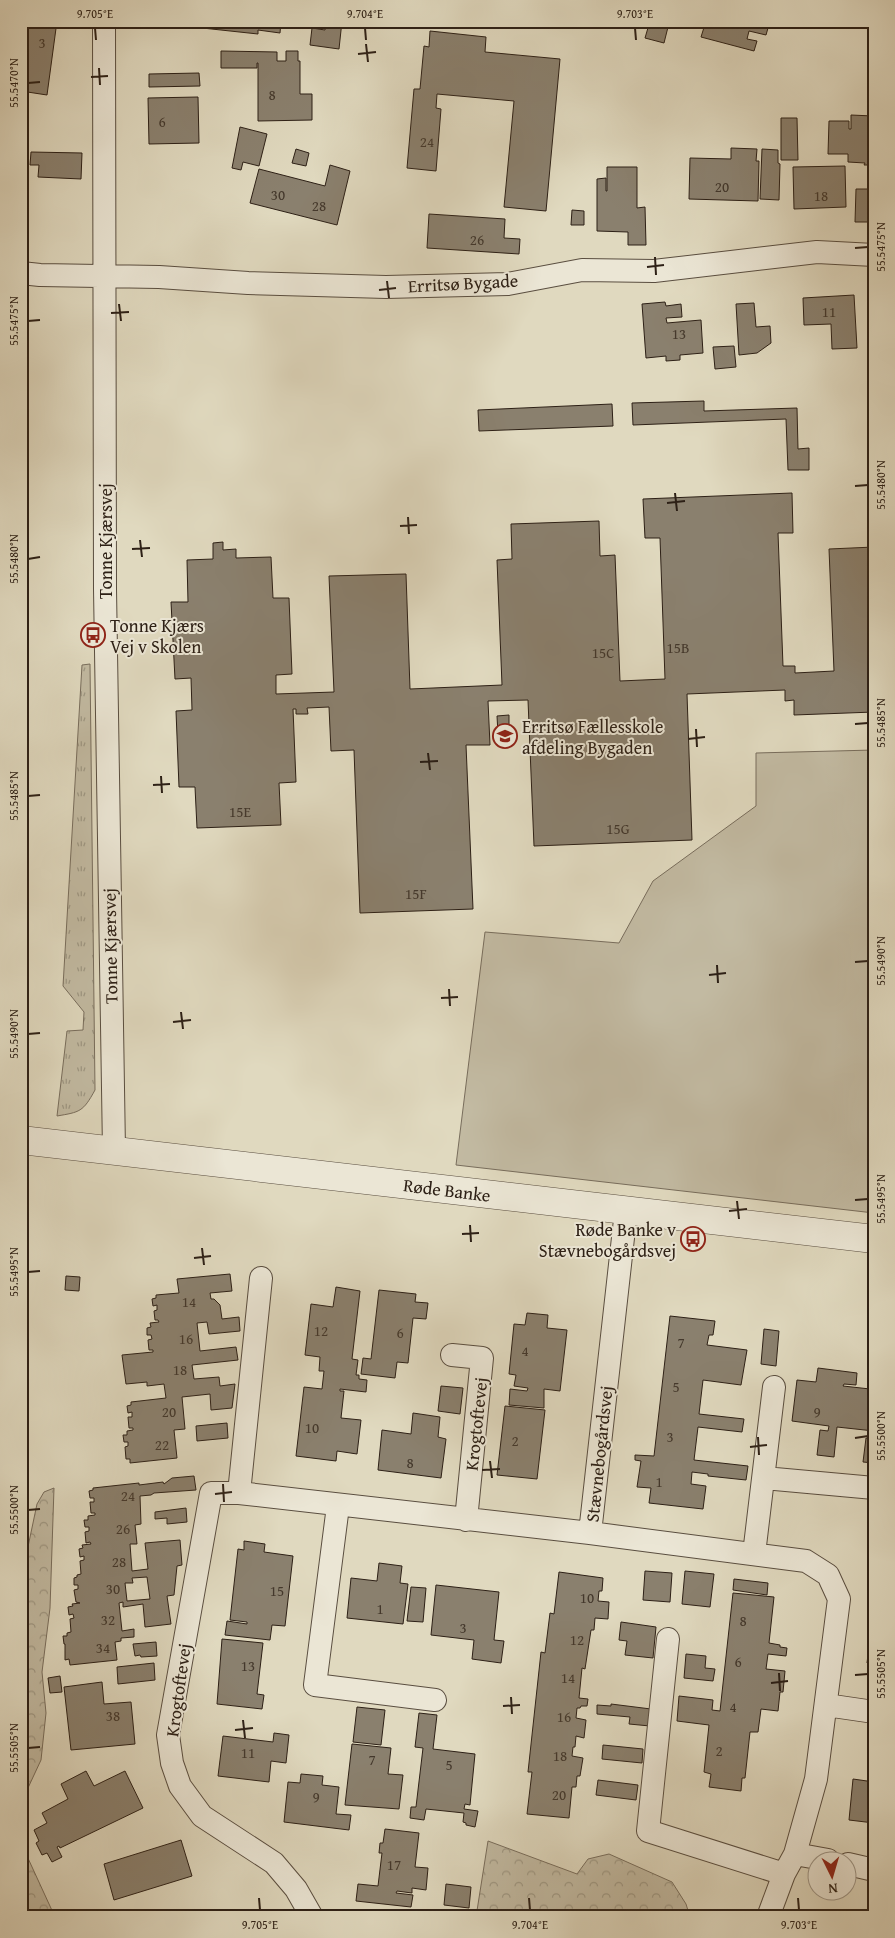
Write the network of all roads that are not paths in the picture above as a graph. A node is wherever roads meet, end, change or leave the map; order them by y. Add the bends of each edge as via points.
1 (104, 21) edge
2 (874, 255) edge
3 (21, 273) edge
4 (103, 278) junction
5 (21, 1140) edge
6 (114, 1150) junction
7 (626, 1211) junction
8 (874, 1239) edge
9 (262, 1278) dead end
10 (452, 1355) dead end
11 (774, 1387) dead end
12 (764, 1478) junction
13 (874, 1488) edge
14 (239, 1493) junction
15 (338, 1506) junction
16 (466, 1520) junction
17 (590, 1533) junction
18 (754, 1554) junction
19 (668, 1640) dead end
20 (435, 1700) dead end
21 (826, 1704) junction
22 (874, 1712) edge
23 (795, 1854) junction
24 (808, 1856) edge
25 (858, 1866) edge
26 (874, 1870) edge
27 (784, 1874) junction
28 (312, 1917) edge
29 (768, 1917) edge

1 - 4 street, Tonne Kjærsvej
2 - 4 street, Erritsø Bygade via 816,252 654,271 582,270 508,284 386,286 159,277
3 - 4 street, Erritsø Bygade
4 - 6 street, Tonne Kjærsvej
5 - 6 street, Røde Banke
6 - 7 street, Røde Banke
7 - 8 street, Røde Banke
7 - 17 street, Stævnebogårdsvej
9 - 14 street
10 - 16 street, Krogtoftevej via 482,1358
11 - 12 street
12 - 13 street
12 - 18 street
14 - 15 street, Krogtoftevej
14 - 28 street, Krogtoftevej via 211,1493 168,1736 172,1763 180,1786 202,1816 274,1863 296,1889
15 - 16 street, Krogtoftevej
15 - 20 street via 315,1685
16 - 17 street, Krogtoftevej
17 - 18 street, Stævnebogårdsvej
18 - 21 street, Stævnebogårdsvej via 806,1561 828,1575 840,1599
19 - 27 street via 648,1831
21 - 22 street
21 - 23 street, Stævnebogårdsvej via 816,1779
23 - 24 street
23 - 27 street, Stævnebogårdsvej
25 - 26 street
27 - 29 street, Stævnebogårdsvej

